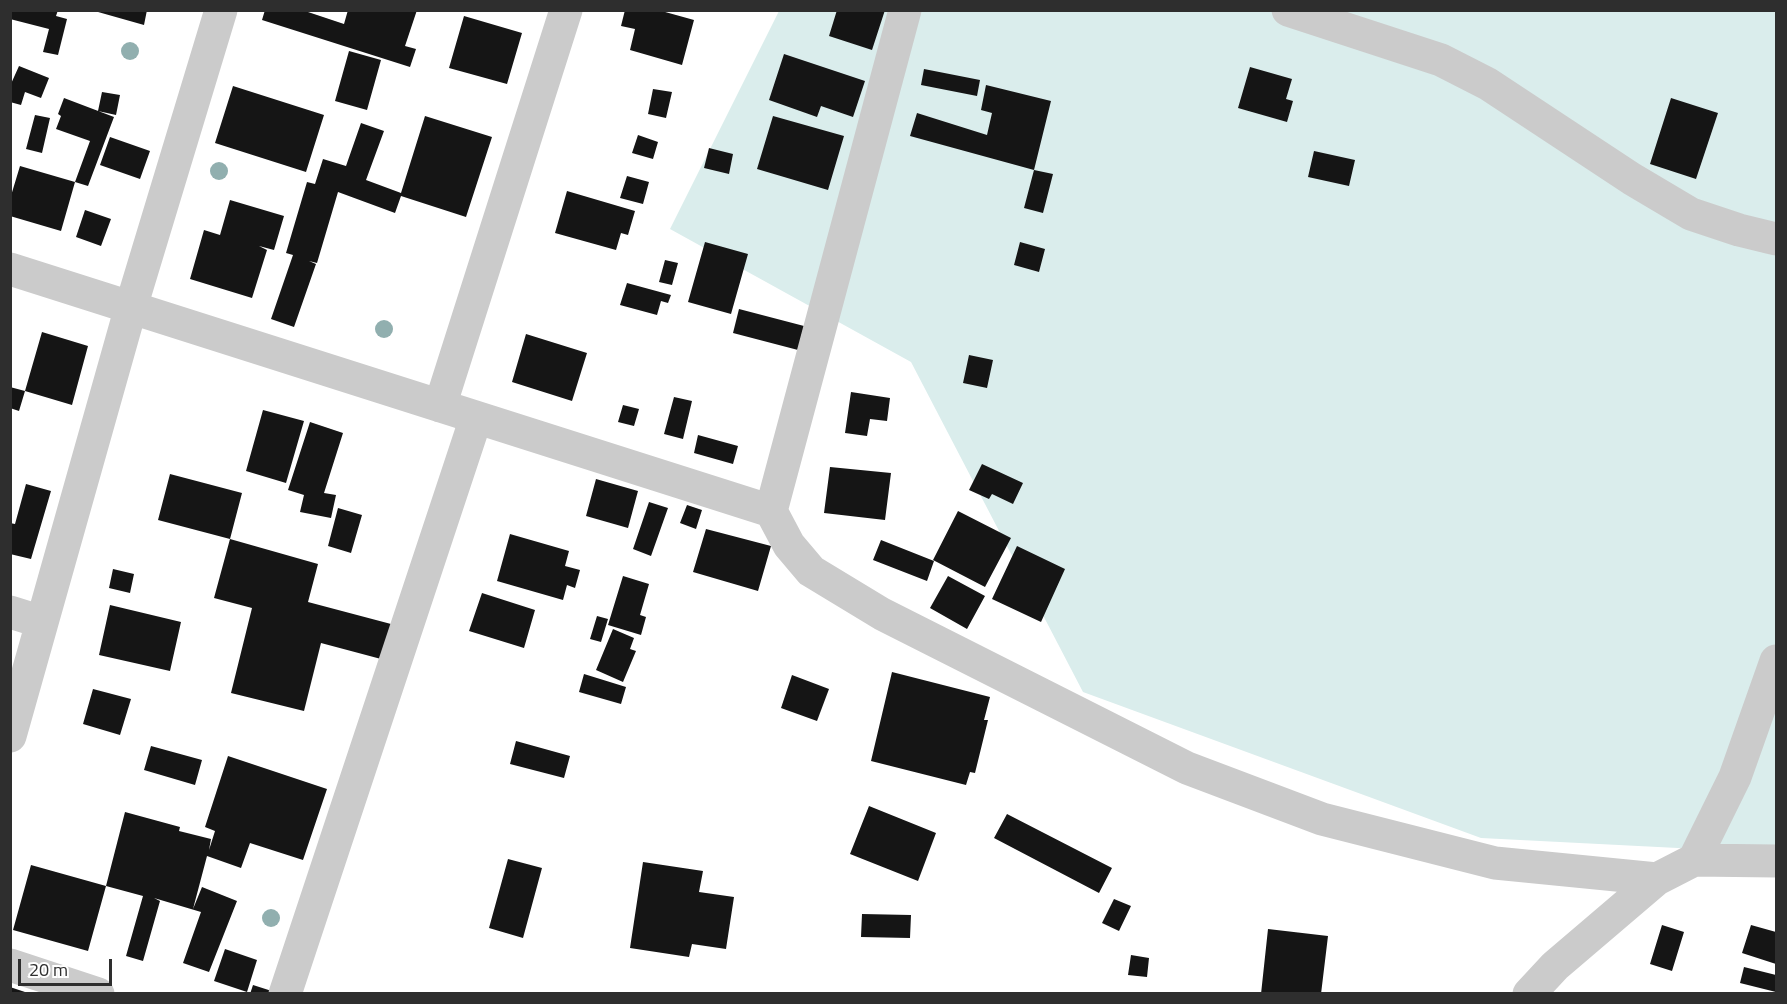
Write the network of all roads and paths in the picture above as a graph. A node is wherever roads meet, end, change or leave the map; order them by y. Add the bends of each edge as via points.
1 (221, 10) edge
2 (566, 10) edge
3 (905, 10) edge
4 (1288, 10) edge
5 (1776, 239) edge
6 (10, 269) edge
7 (131, 307) junction
8 (440, 406) junction
9 (476, 418) junction
10 (771, 511) junction
11 (10, 612) edge
12 (42, 622) junction
13 (1776, 661) edge
14 (10, 736) edge
15 (1694, 860) junction
16 (1776, 861) edge
17 (1657, 879) junction
18 (10, 965) edge
19 (98, 993) edge
20 (285, 993) edge
21 (1529, 993) edge

1 - 7 street
2 - 8 street
3 - 10 street
4 - 5 street via 1441,60 1488,84 1691,214
6 - 7 street
7 - 8 street
7 - 12 street
8 - 9 street
9 - 10 street
9 - 20 street
10 - 17 street via 789,545 811,571 882,614 1187,768 1322,819 1495,863
11 - 12 street
12 - 14 street
13 - 15 street via 1735,777
15 - 16 street
15 - 17 street
17 - 21 street
18 - 19 street

